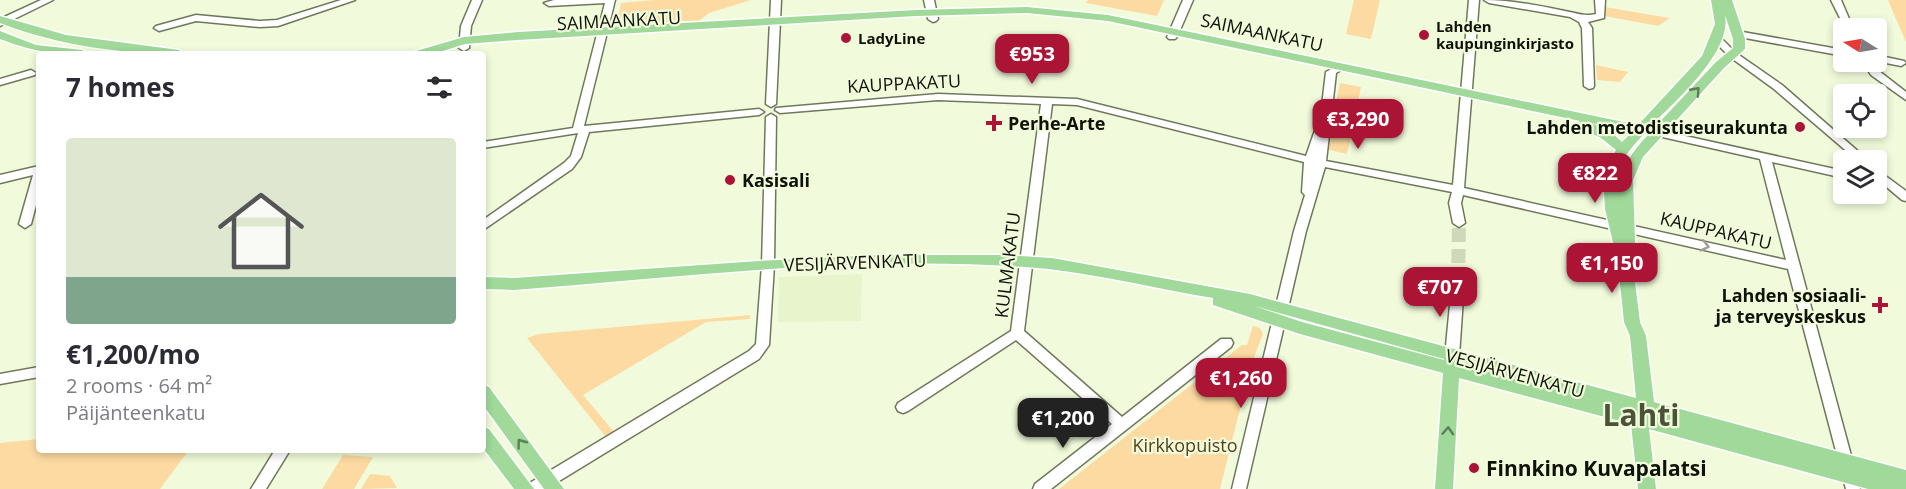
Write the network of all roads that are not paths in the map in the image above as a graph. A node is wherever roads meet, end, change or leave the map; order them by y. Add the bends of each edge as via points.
1 (48, 0) edge
2 (350, 0) edge
3 (477, 0) edge
4 (604, 0) edge
5 (610, 0) edge
6 (776, 0) edge
7 (929, 0) edge
8 (1188, 0) edge
9 (1473, 0) edge
10 (1489, 0) edge
11 (1600, 0) edge
12 (1717, 0) edge
13 (1726, 0) edge
14 (1836, 0) edge
15 (549, 3) dead end
16 (932, 16) junction
17 (1844, 18) edge
18 (1583, 20) junction
19 (2, 21) edge
20 (776, 26) junction
21 (159, 28) dead end
22 (1173, 34) junction
23 (1737, 34) junction
24 (0, 35) edge
25 (602, 35) junction
26 (464, 44) junction
27 (1712, 48) junction
28 (1833, 50) edge
29 (58, 51) edge
30 (154, 51) edge
31 (433, 51) edge
32 (448, 51) edge
33 (1736, 52) junction
34 (1887, 60) edge
35 (1901, 63) dead end
36 (1336, 69) junction
37 (1874, 72) edge
38 (31, 73) dead end
39 (0, 82) edge
40 (1589, 86) dead end
41 (1778, 87) junction
42 (1466, 96) junction
43 (1906, 97) edge
44 (1047, 100) junction
45 (770, 111) junction
46 (1580, 123) junction
47 (581, 129) junction
48 (1648, 134) junction
49 (486, 145) edge
50 (1623, 149) junction
51 (1851, 150) edge
52 (1765, 158) junction
53 (1316, 159) junction
54 (36, 173) edge
55 (1833, 173) edge
56 (0, 179) edge
57 (1887, 181) edge
58 (36, 183) edge
59 (1906, 183) edge
60 (1887, 184) edge
61 (1458, 190) junction
62 (1906, 197) edge
63 (25, 224) dead end
64 (486, 224) edge
65 (1621, 226) junction
66 (1025, 262) junction
67 (768, 266) junction
68 (1793, 266) junction
69 (486, 283) edge
70 (514, 284) junction
71 (1458, 284) tunnel mouth
72 (486, 291) edge
73 (1280, 316) junction
74 (1017, 333) junction
75 (1226, 342) dead end
76 (1452, 362) junction
77 (36, 373) edge
78 (0, 379) edge
79 (486, 396) edge
80 (903, 407) dead end
81 (1641, 411) junction
82 (1121, 424) junction
83 (486, 438) edge
84 (281, 453) edge
85 (1849, 476) edge
86 (1906, 478) edge
87 (546, 486) edge
88 (258, 489) edge
89 (525, 489) edge
90 (1040, 489) edge
91 (1239, 489) edge
92 (1444, 489) edge
93 (1647, 489) edge
94 (1898, 489) edge

1 - 19 street
2 - 21 street via 278,23 196,18
3 - 26 street via 466,26
4 - 15 street
5 - 25 street
6 - 20 street
7 - 16 street
8 - 22 street
9 - 42 street
10 - 18 street
11 - 18 street via 1601,16
12 - 27 main road via 1721,24
13 - 23 main road
14 - 17 street
16 - 20 main road, SAIMAANKATU
16 - 22 main road, SAIMAANKATU via 1058,18
18 - 40 street via 1587,28
19 - 30 main road via 77,42
20 - 25 main road, SAIMAANKATU
20 - 45 street
22 - 36 main road, SAIMAANKATU
23 - 28 street
23 - 33 main road
24 - 29 main road via 34,48
25 - 26 main road, SAIMAANKATU
25 - 47 street
26 - 31 main road, SAIMAANKATU
26 - 32 main road, SAIMAANKATU
27 - 33 street
27 - 33 street
27 - 48 main road
33 - 41 street
33 - 41 street via 1766,69
48 -> 33 main road
34 - 35 street
36 - 42 main road, SAIMAANKATU
36 - 53 street
37 - 43 street
38 - 39 street
41 - 51 street
42 - 46 main road, SAIMAANKATU
42 - 48 main road, SAIMAANKATU
42 - 61 street
44 - 45 street, KAUPPAKATU via 921,98
44 - 53 street, KAUPPAKATU via 1091,105
44 - 66 street, KULMAKATU
45 - 47 street, KAUPPAKATU
45 - 67 street
46 - 48 main road, SAIMAANKATU
46 - 50 main road, SAIMAANKATU via 1606,135
47 - 49 street, KAUPPAKATU
47 - 64 street via 576,157 568,166
48 - 50 main road
48 - 52 street, SAIMAANKATU
48 - 65 main road via 1625,178
50 - 65 main road via 1610,172
52 - 55 street, SAIMAANKATU
52 - 68 street
53 - 61 street, KAUPPAKATU
53 - 73 street
54 - 56 street
57 - 59 street
58 - 63 street
60 - 62 street
61 - 65 street, KAUPPAKATU
65 -> 68 street, KAUPPAKATU
65 - 81 main road via 1632,322 1638,336
66 - 67 main road, VESIJÄRVENKATU via 881,260
66 - 73 main road, VESIJÄRVENKATU via 1212,290
66 - 74 street, KULMAKATU
67 - 70 main road, VESIJÄRVENKATU
67 - 87 street via 764,334 754,355
68 - 85 street
69 - 70 main road, VESIJÄRVENKATU
70 - 72 main road, VESIJÄRVENKATU
71 - 76 street
73 - 76 main road, VESIJÄRVENKATU
73 - 91 street
74 - 80 street
74 - 82 street, KULMAKATU
75 - 82 street
76 - 81 main road, VESIJÄRVENKATU
92 -> 76 main road
77 - 78 street
87 -> 79 main road
81 - 85 main road, VESIJÄRVENKATU
81 - 93 main road
82 - 90 street
83 - 89 main road
84 - 88 street
85 - 86 main road, VESIJÄRVENKATU
85 - 94 main road, VESIJÄRVENKATU

